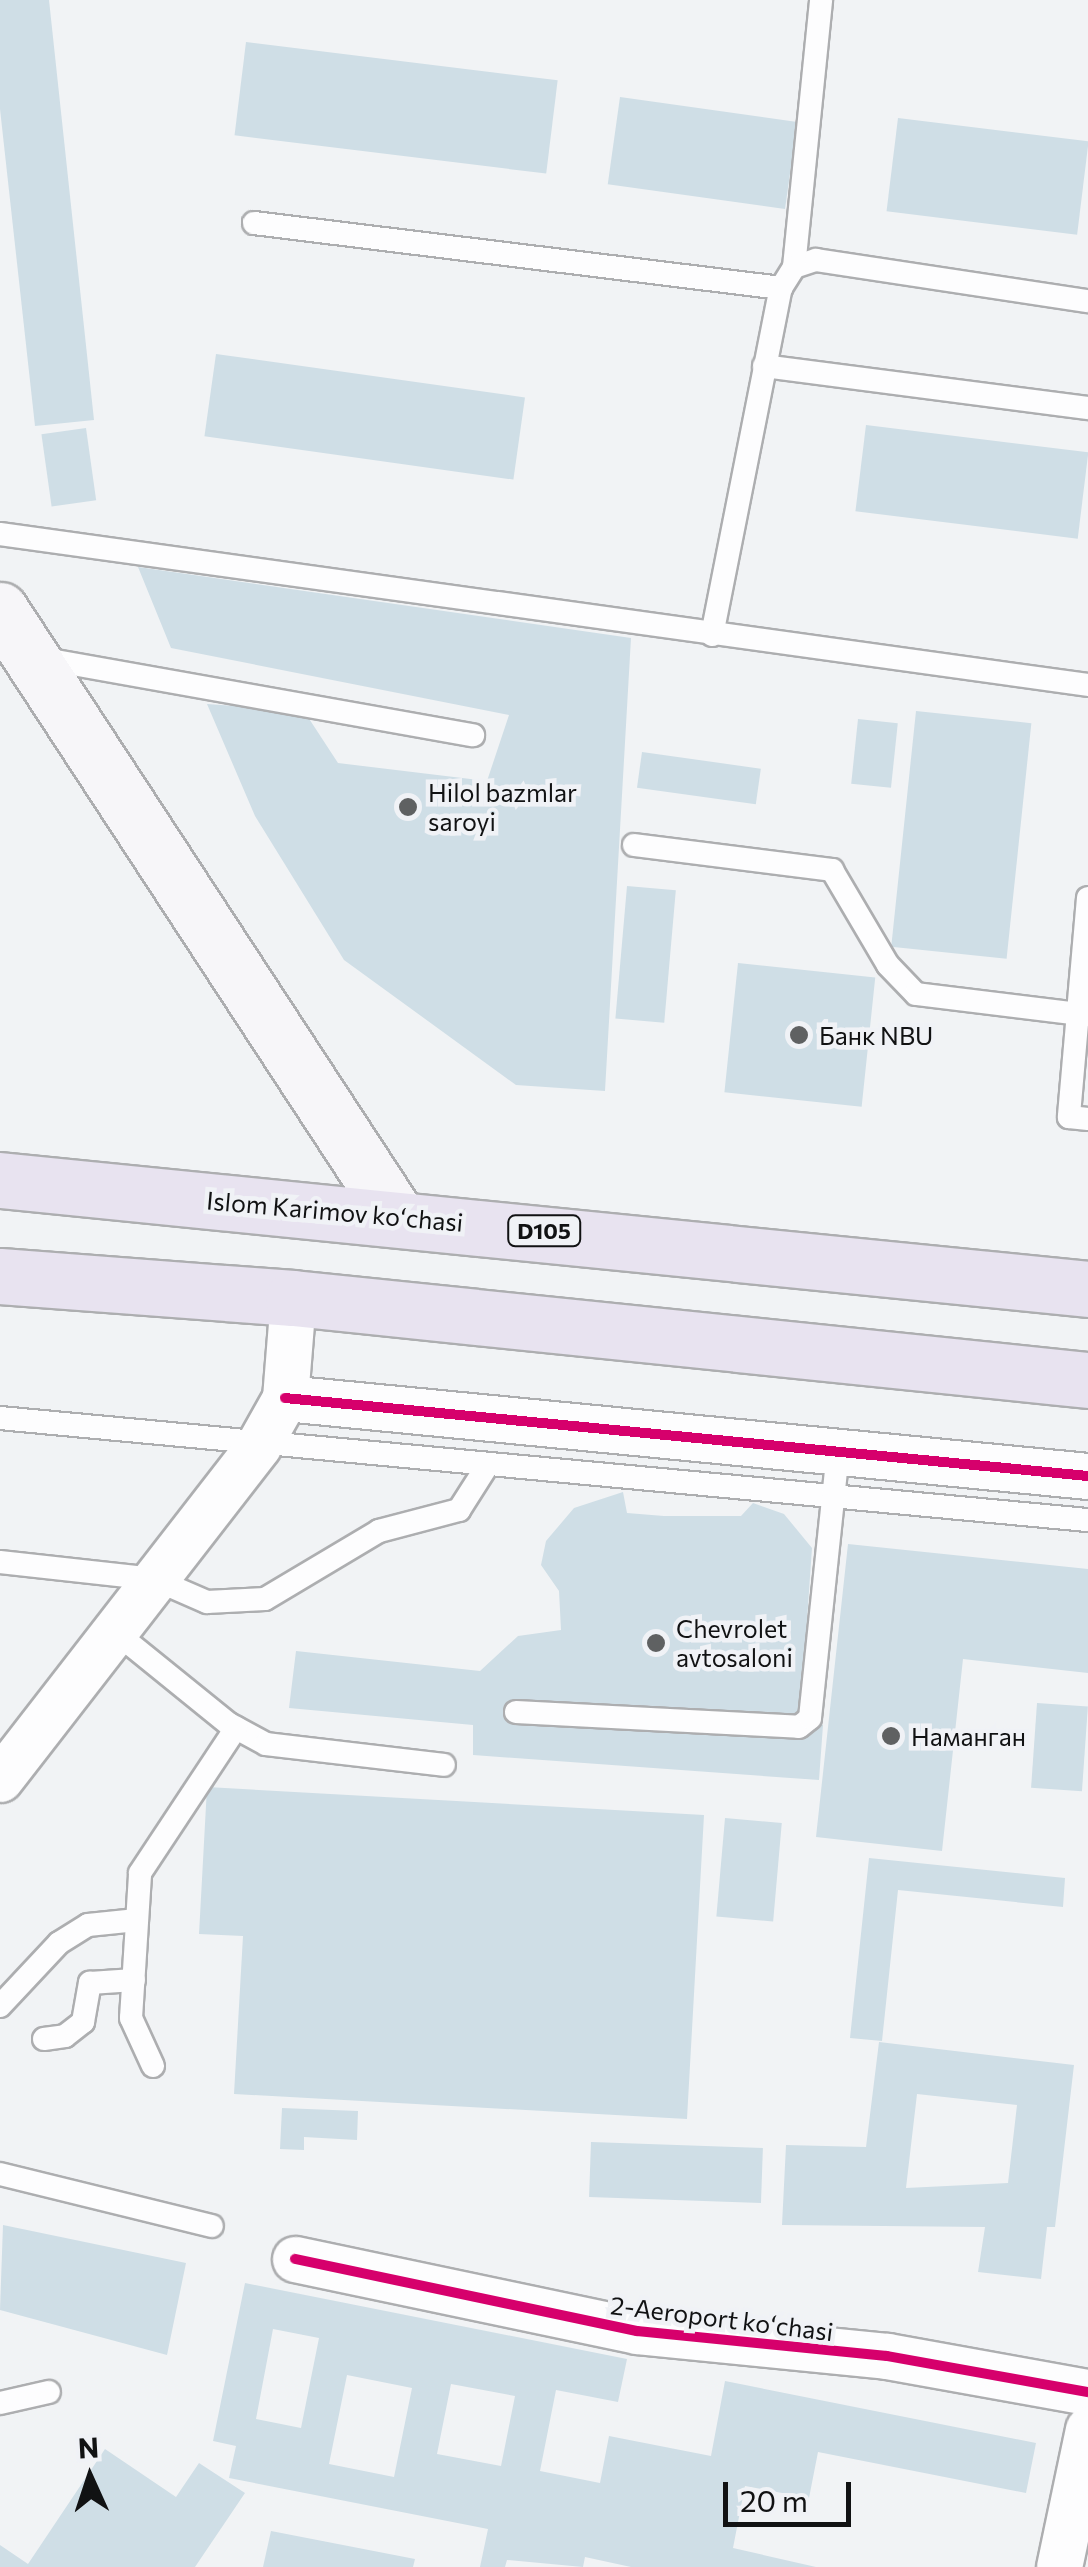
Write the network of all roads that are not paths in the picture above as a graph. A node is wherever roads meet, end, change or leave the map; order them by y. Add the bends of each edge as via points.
1 (821, 0) edge
2 (254, 223) dead end
3 (787, 277) junction
4 (1088, 301) edge
5 (764, 366) junction
6 (1088, 408) edge
7 (0, 534) edge
8 (0, 610) edge
9 (712, 635) junction
10 (35, 658) junction
11 (1088, 686) edge
12 (473, 735) dead end
13 (634, 845) dead end
14 (1088, 898) edge
15 (1085, 1014) edge
16 (1088, 1119) edge
17 (0, 1180) edge
18 (396, 1215) junction
19 (0, 1276) edge
20 (1088, 1289) edge
21 (293, 1298) junction
22 (1088, 1380) edge
23 (284, 1398) junction
24 (0, 1418) edge
25 (258, 1446) junction
26 (838, 1453) junction
27 (488, 1466) junction
28 (1088, 1476) edge
29 (833, 1497) junction
30 (1088, 1520) edge
31 (0, 1562) edge
32 (154, 1578) junction
33 (114, 1631) junction
34 (516, 1712) dead end
35 (236, 1728) junction
36 (444, 1765) dead end
37 (0, 1779) edge
38 (137, 1920) junction
39 (134, 1980) junction
40 (0, 2006) edge
41 (44, 2039) dead end
42 (153, 2066) dead end
43 (0, 2174) edge
44 (212, 2226) dead end
45 (296, 2259) dead end
46 (49, 2392) dead end
47 (1088, 2392) edge
48 (0, 2403) edge
49 (1088, 2429) edge
50 (1059, 2567) edge

1 - 3 lane
2 - 3 lane
3 - 4 lane via 816,260
3 - 5 lane
5 - 6 lane
5 - 9 lane
7 - 9 lane
8 - 10 main road
9 - 11 lane
10 - 12 lane
10 - 18 main road
13 - 15 lane via 832,870 888,965 916,994
14 - 15 lane
15 - 16 lane via 1069,1117
17 - 18 highway, Islom Karimov koʻchasi / D105
18 - 20 highway, Islom Karimov koʻchasi / D105
19 - 21 highway
21 - 22 highway
21 - 23 street
23 - 25 street
23 - 26 street
24 - 25 lane
25 - 27 lane
25 - 32 street
26 - 28 street
26 - 29 lane
27 - 29 lane
27 - 32 lane via 458,1510 380,1531 265,1599 208,1602
29 - 30 lane
29 - 34 lane via 816,1702 799,1727
31 - 32 lane
32 - 33 street
33 - 35 lane
33 - 37 street
35 - 36 lane via 266,1744
35 - 38 lane via 140,1872
38 - 39 lane
38 - 40 lane via 88,1925 59,1942
39 - 41 lane via 90,1983 83,2022 65,2036
39 - 42 lane via 131,2018
43 - 44 lane
45 - 47 street, 2-Aeroport koʻchasi via 637,2331 888,2356
46 - 48 lane
49 - 50 street

